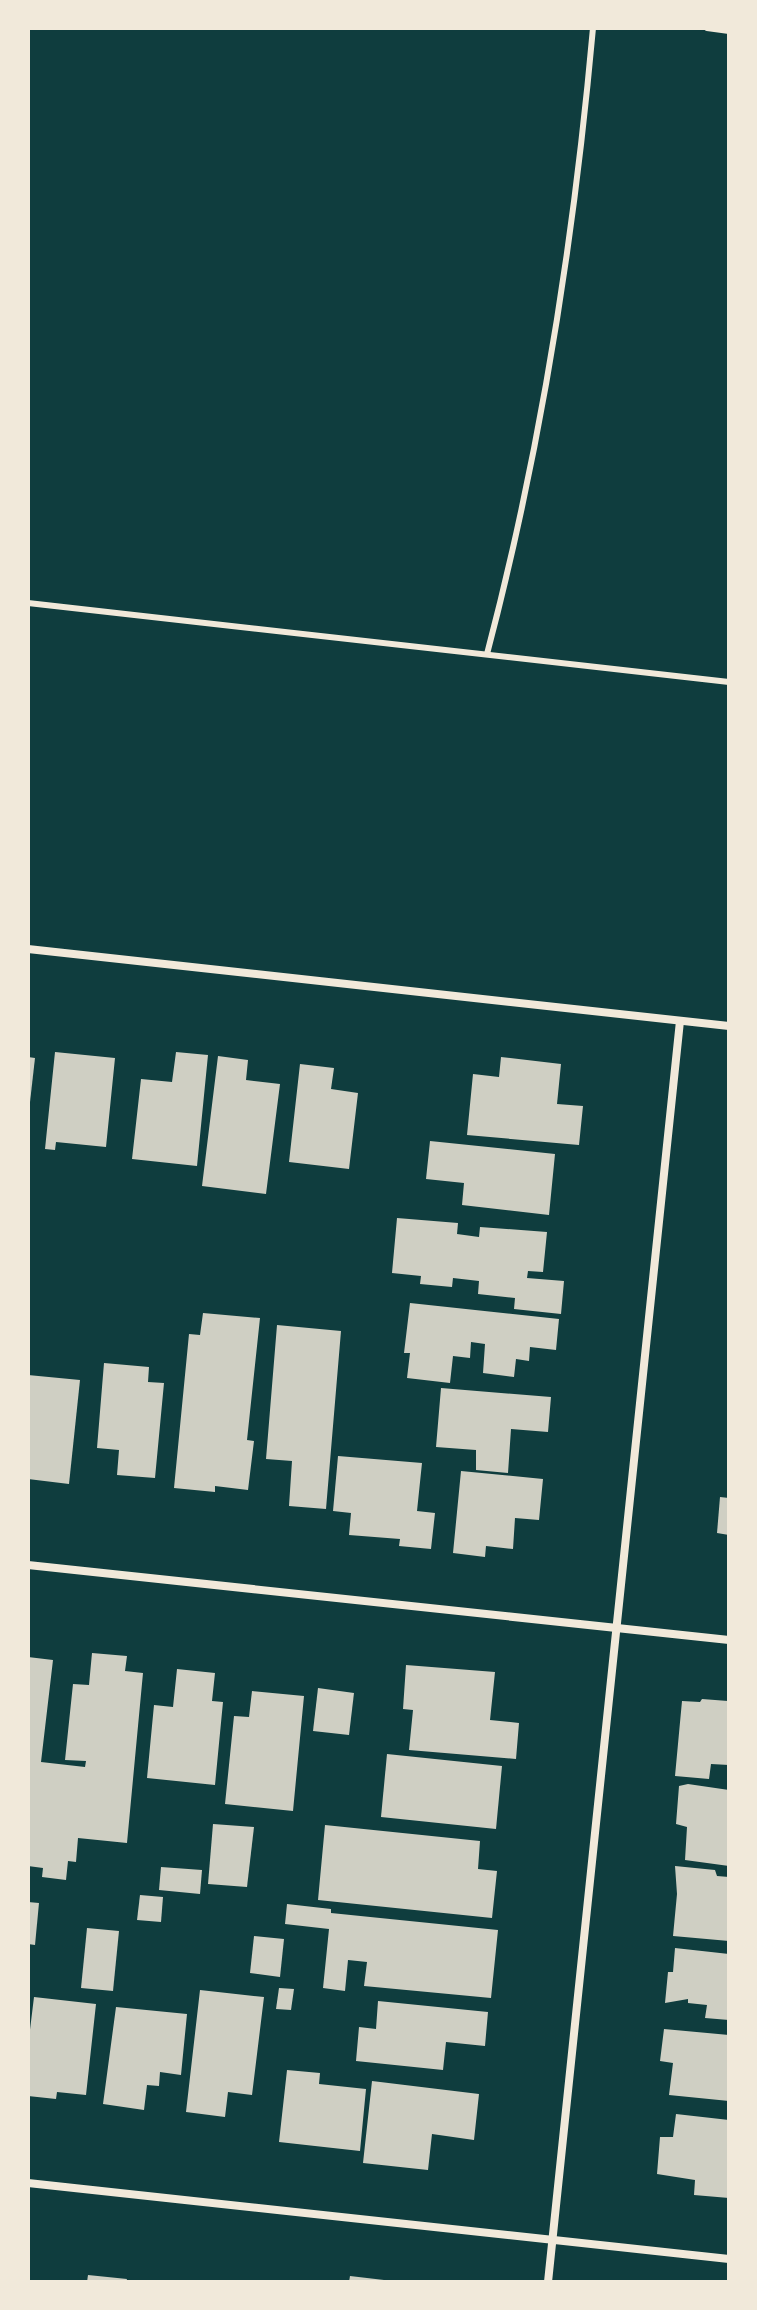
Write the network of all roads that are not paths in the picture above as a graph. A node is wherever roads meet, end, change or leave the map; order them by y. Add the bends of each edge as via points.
1 (593, 28) edge
2 (707, 28) edge
3 (729, 31) edge
4 (28, 603) edge
5 (487, 654) junction
6 (729, 682) edge
7 (28, 949) edge
8 (680, 1021) junction
9 (729, 1026) edge
10 (28, 1565) edge
11 (616, 1628) junction
12 (729, 1640) edge
13 (28, 2183) edge
14 (553, 2239) junction
15 (729, 2259) edge
16 (548, 2282) edge

1 - 5 lane via 575,203 544,398 519,529
2 - 3 lane
4 - 5 lane
5 - 6 lane
7 - 8 street
8 - 9 street
8 - 11 street
10 - 11 street
11 - 12 street
11 - 14 street
13 - 14 street
14 - 15 street
14 - 16 street

